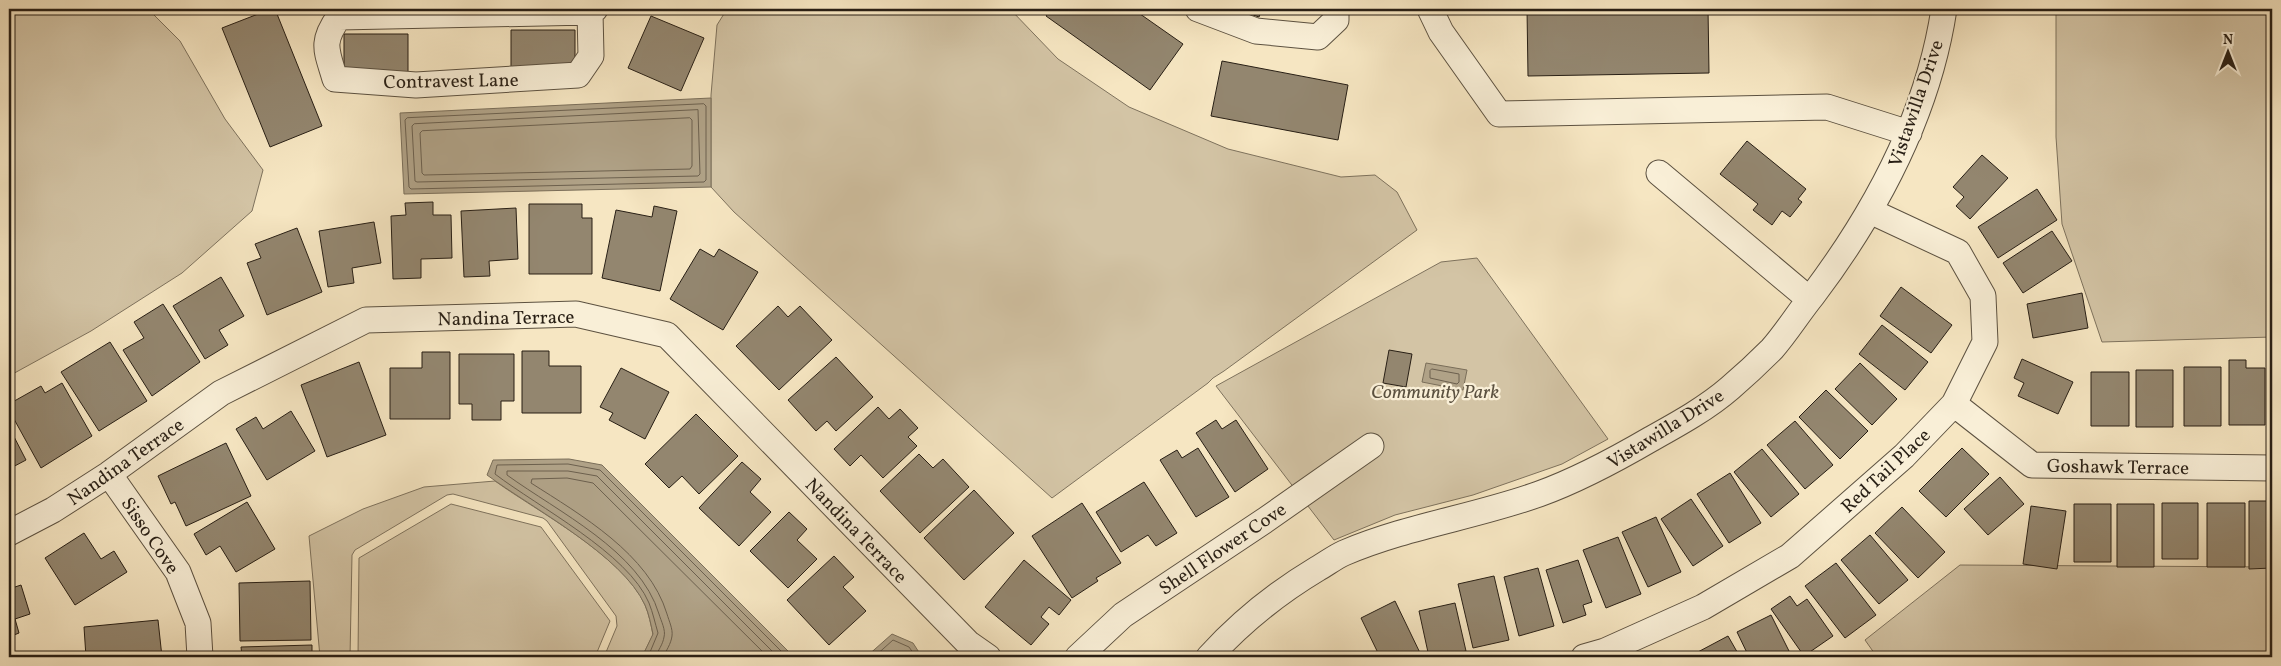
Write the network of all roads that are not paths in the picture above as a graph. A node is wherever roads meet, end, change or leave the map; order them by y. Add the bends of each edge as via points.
1 (1198, 9) edge
2 (1336, 9) edge
3 (1430, 9) edge
4 (1944, 9) edge
5 (593, 10) edge
6 (1909, 133) junction
7 (1659, 173) dead end
8 (1870, 212) junction
9 (1809, 299) junction
10 (1954, 404) junction
11 (1371, 446) dead end
12 (2272, 468) edge
13 (109, 474) junction
14 (9, 533) edge
15 (1599, 655) edge
16 (200, 657) edge
17 (988, 657) edge
18 (1078, 657) edge
19 (1208, 657) edge

1 - 2 street via 1256,31 1318,37 1336,20
3 - 6 street via 1441,32 1499,114 1827,107
4 - 6 street, Vistawilla Drive via 1938,42
5 - 5 street, Contravest Lane via 339,17 328,33 327,53 335,79 416,85 578,75 591,56
6 - 8 street, Vistawilla Drive
7 - 9 street
8 - 9 street, Vistawilla Drive
8 - 10 street, Red Tail Place via 1958,252 1983,296 1985,342
9 - 19 street, Vistawilla Drive via 1772,348 1728,390 1682,422 1606,465 1538,494 1421,527 1343,554 1288,587 1229,635
10 - 12 street, Goshawk Terrace via 2032,465
10 - 15 street, Red Tail Place via 1904,456 1790,556 1703,608
11 - 18 street, Shell Flower Cove via 1123,615
13 - 14 street, Nandina Terrace via 53,510
13 - 16 street, Sisso Cove via 178,572 198,623
13 - 17 street, Nandina Terrace via 221,393 366,320 576,314 667,335 968,643

